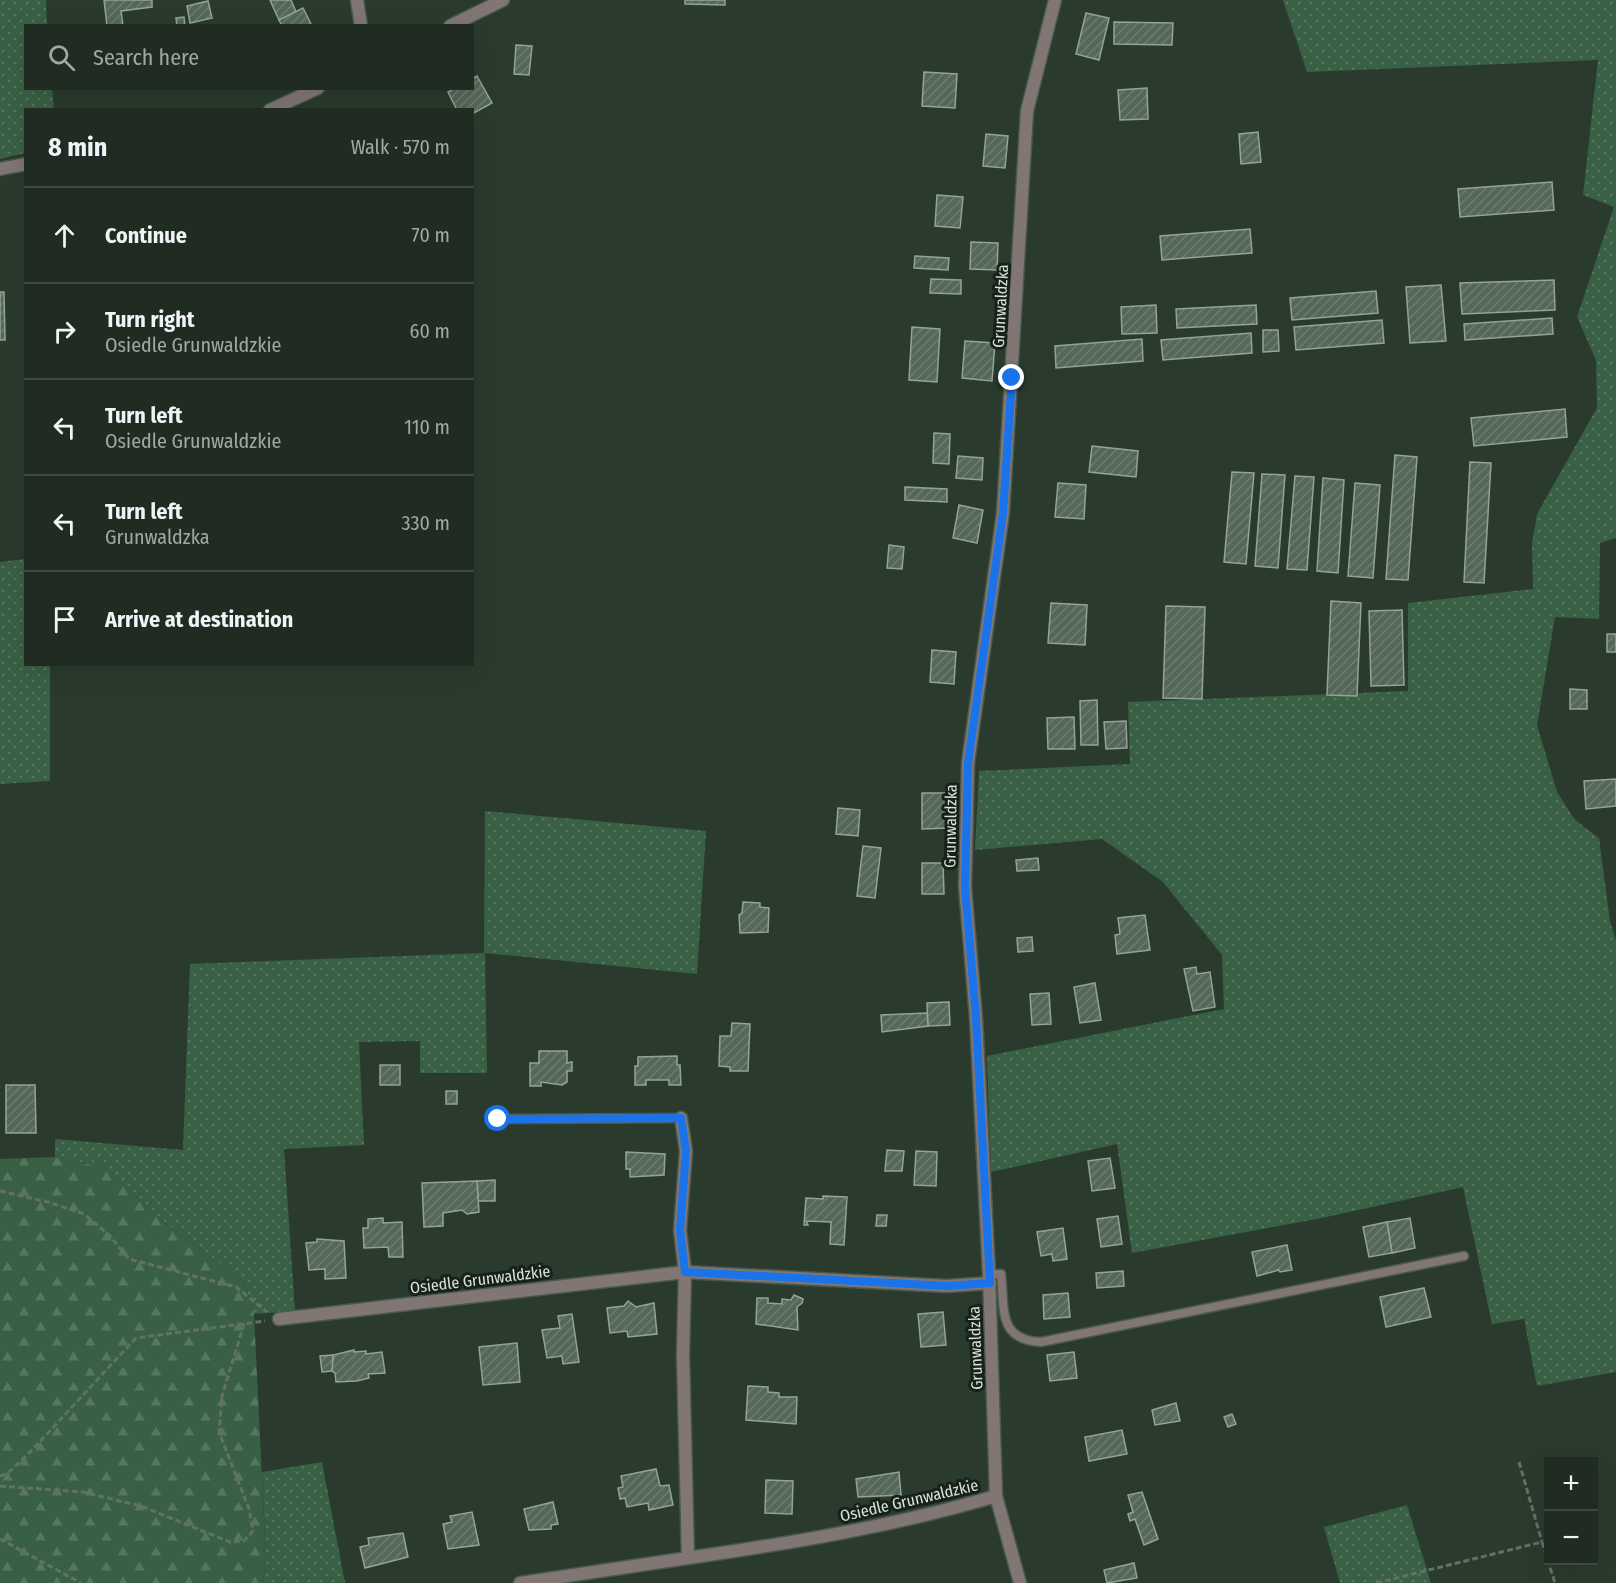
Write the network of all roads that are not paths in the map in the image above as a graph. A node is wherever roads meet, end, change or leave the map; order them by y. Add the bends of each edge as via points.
1 (357, 0) edge
2 (504, 0) edge
3 (1055, 0) edge
4 (361, 24) edge
5 (454, 24) edge
6 (314, 90) edge
7 (274, 108) edge
8 (24, 164) edge
9 (0, 169) edge
10 (681, 1118) joint
11 (498, 1119) dead end
12 (1464, 1256) dead end
13 (685, 1272) junction
14 (990, 1279) junction
15 (279, 1320) road end
16 (996, 1496) junction
17 (688, 1557) junction
18 (520, 1583) edge
19 (1020, 1583) edge

1 - 4 street
2 - 5 street
3 - 14 street, Grunwaldzka via 1027,111 1003,513 968,763 965,887
6 - 7 street
8 - 9 street
10 - 11 lane
10 - 13 street via 686,1151 680,1230
12 - 14 lane via 1041,1342 1013,1335 1001,1274
13 - 14 street, Osiedle Grunwaldzkie via 947,1286
13 - 15 street, Osiedle Grunwaldzkie
13 - 17 street
14 - 16 street, Grunwaldzka
16 - 17 street, Osiedle Grunwaldzkie via 939,1513 811,1540
16 - 19 street, Grunwaldzka
17 - 18 street, Osiedle Grunwaldzkie

